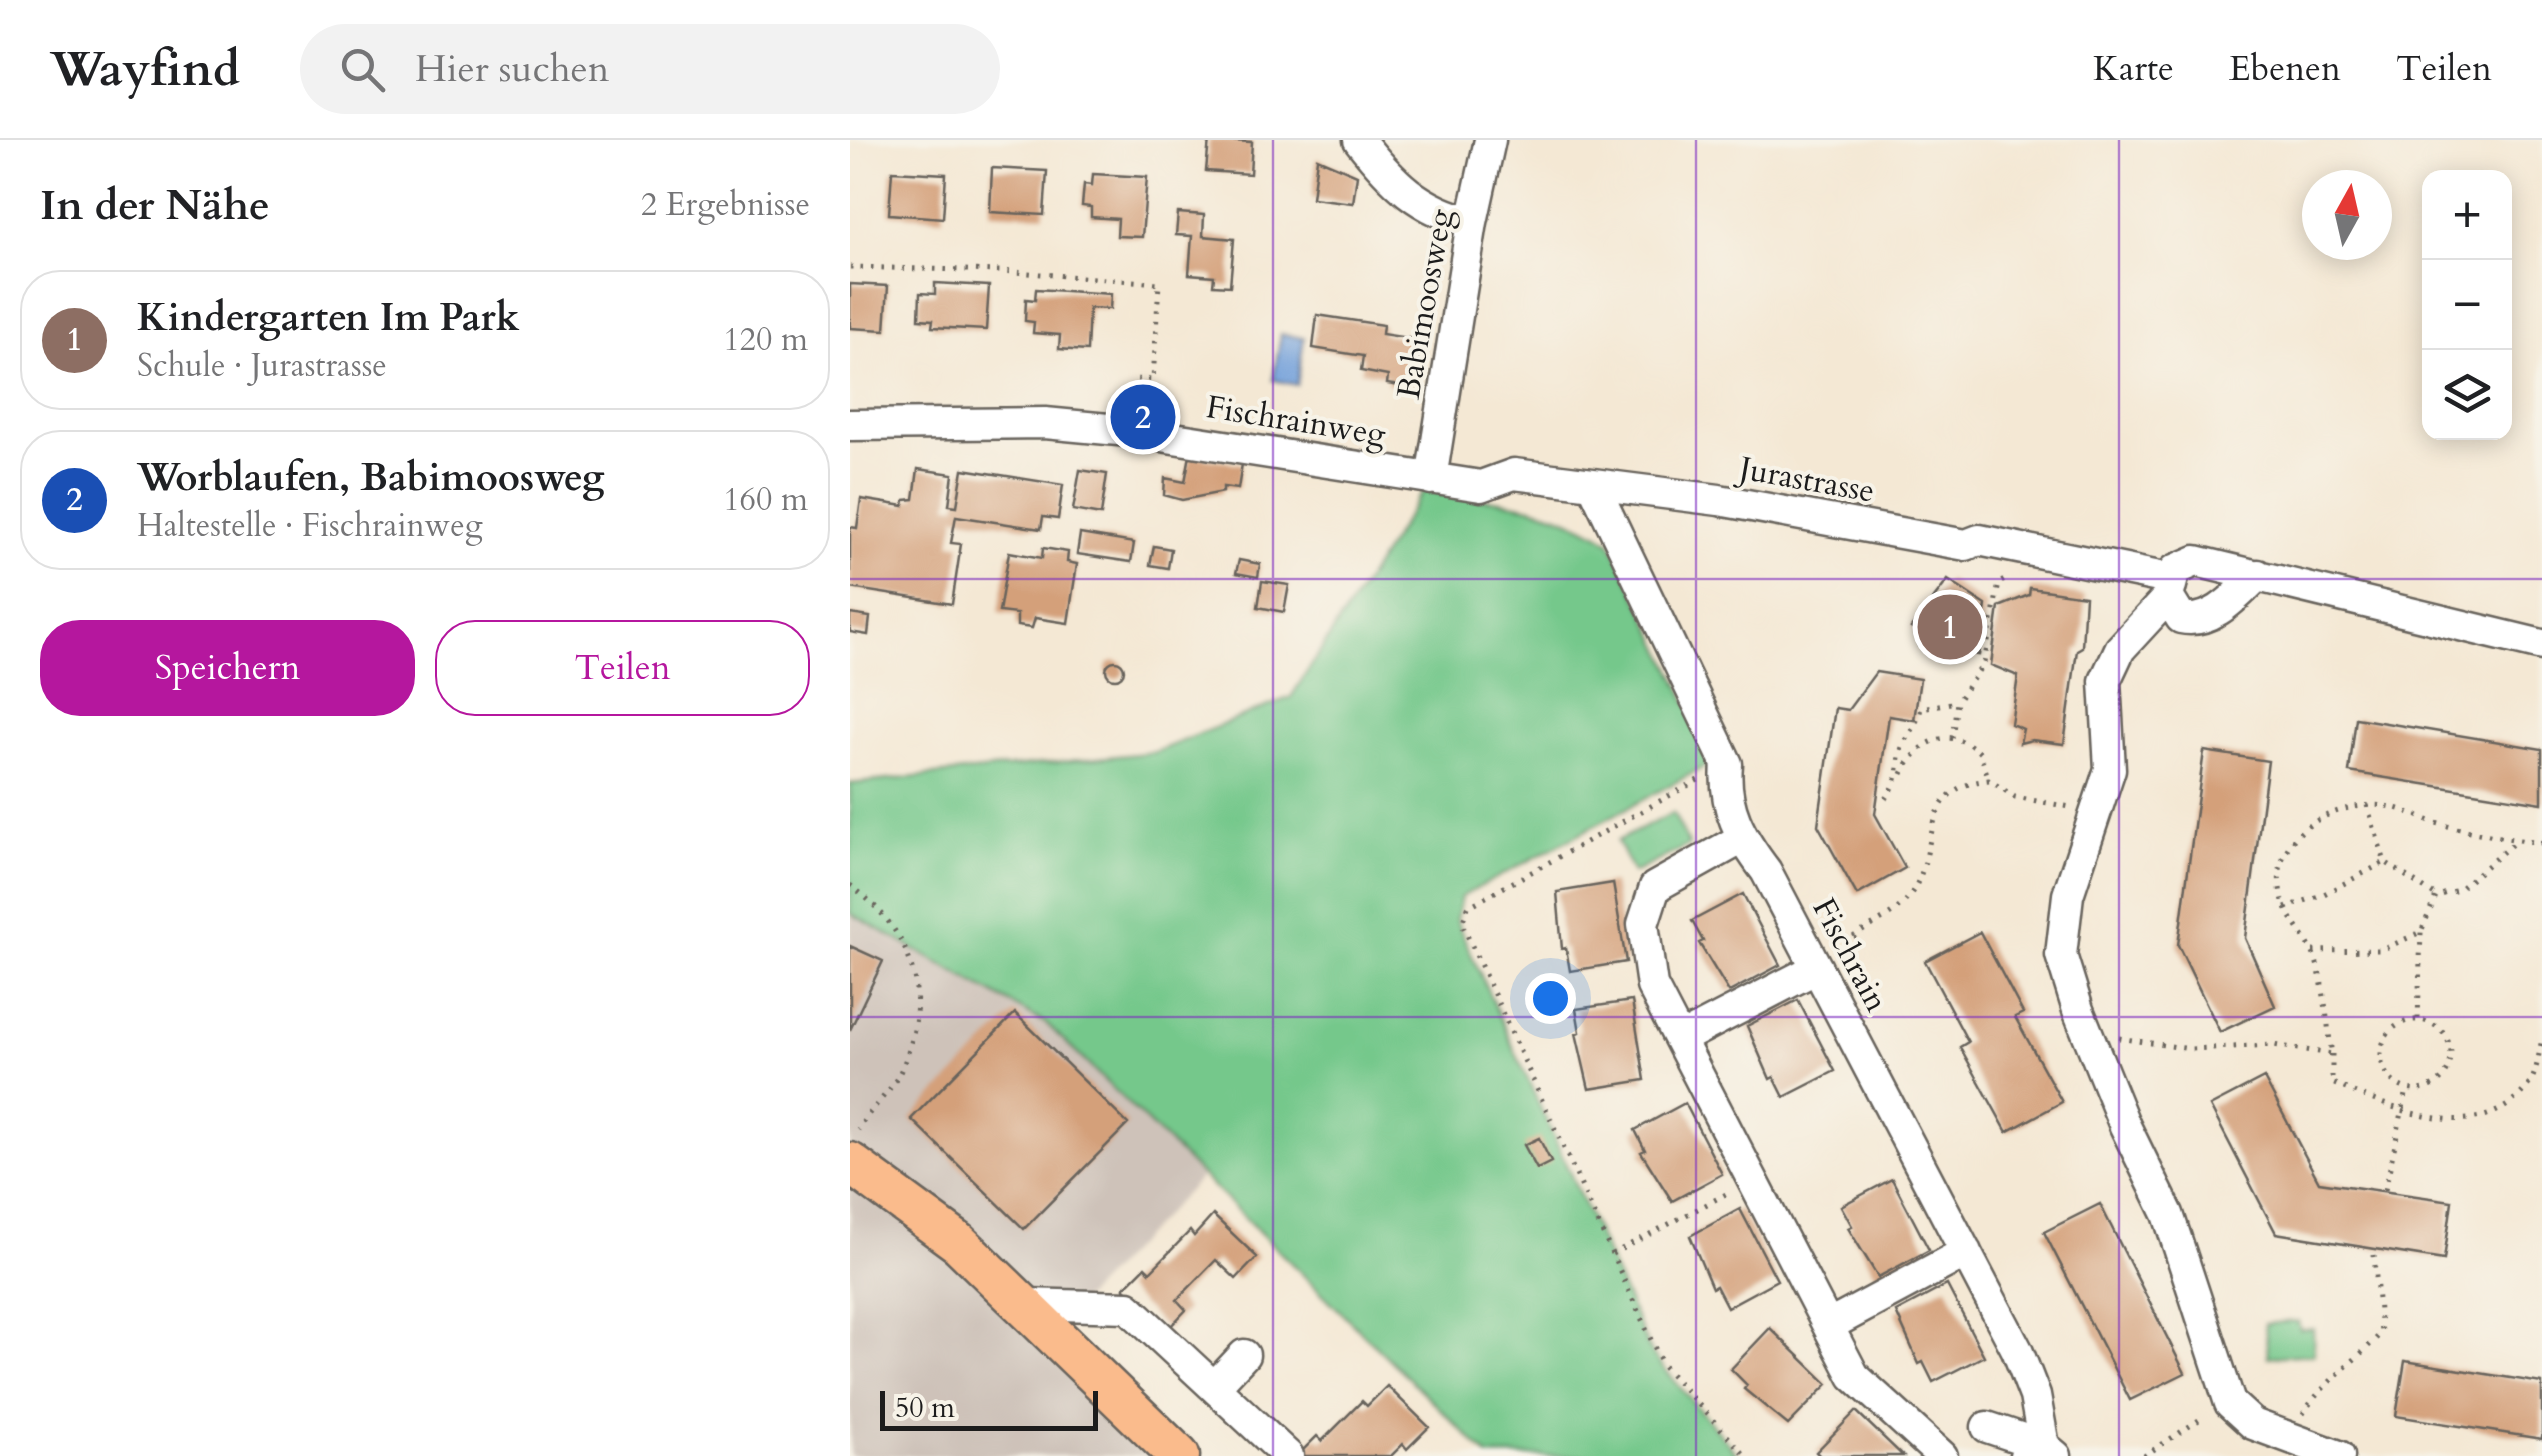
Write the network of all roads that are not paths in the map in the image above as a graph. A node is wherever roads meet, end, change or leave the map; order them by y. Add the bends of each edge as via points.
1 (1359, 140) edge
2 (1490, 140) edge
3 (1472, 222) junction
4 (850, 425) edge
5 (1431, 479) junction
6 (1593, 484) junction
7 (2258, 575) junction
8 (2168, 588) junction
9 (2542, 644) edge
10 (1741, 838) junction
11 (1817, 968) junction
12 (1680, 1039) junction
13 (853, 1149) edge
14 (1966, 1252) junction
15 (1025, 1304) junction
16 (1828, 1326) junction
17 (1244, 1355) dead end
18 (1216, 1385) junction
19 (1987, 1427) dead end
20 (2042, 1453) edge
21 (1179, 1456) edge
22 (1288, 1456) edge
23 (1942, 1456) edge
24 (2339, 1456) edge

1 - 3 street via 1436,214
2 - 3 street, Babimoosweg
3 - 5 street, Babimoosweg
4 - 5 street, Fischrainweg via 1062,424
5 - 6 street, Jurastrasse via 1481,486 1514,474
6 - 8 street, Jurastrasse via 1966,544 1979,540
6 - 10 street, Fischrain via 1726,764 1724,792
7 - 8 street via 2196,561 2175,570
7 - 8 street, Jurastrasse via 2194,621 2181,618
7 - 9 street
8 - 24 street via 2111,663 2102,690 2112,755 2068,895 2061,955 2168,1214 2230,1403 2253,1424
10 - 11 street, Fischrain via 1766,870
10 - 12 street via 1656,888 1643,924 1652,986
11 - 12 street
11 - 14 street, Fischrain
12 - 16 street
13 - 15 main road
14 - 16 street
14 - 20 street, Fischrain via 2035,1396
15 - 18 street via 1128,1307
15 - 21 main road
16 - 23 street via 1854,1376
17 - 18 street
18 - 22 street
19 - 20 street

